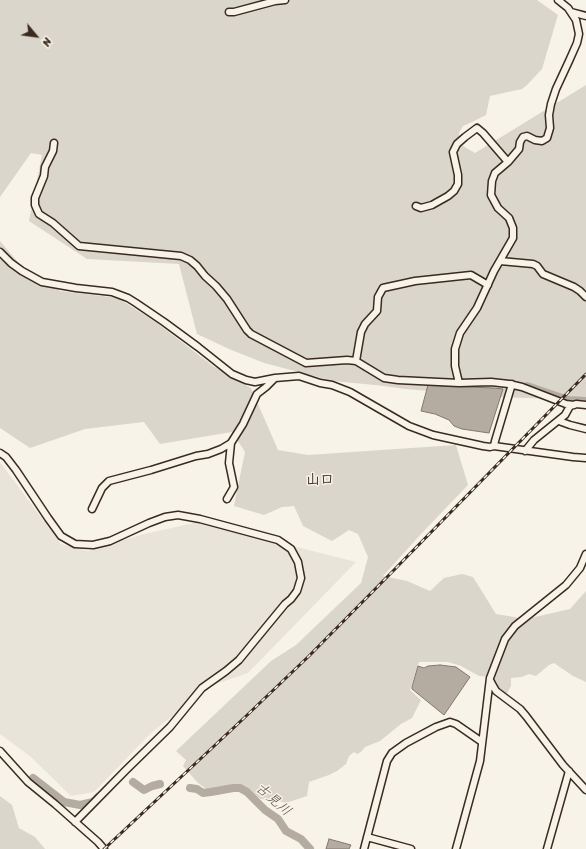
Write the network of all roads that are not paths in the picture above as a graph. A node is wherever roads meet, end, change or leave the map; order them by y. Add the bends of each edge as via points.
1 (285, 0) edge
2 (558, 0) edge
3 (230, 12) dead end
4 (571, 12) junction
5 (586, 16) edge
6 (54, 142) dead end
7 (508, 162) junction
8 (416, 206) dead end
9 (0, 252) edge
10 (500, 261) junction
11 (488, 286) junction
12 (586, 297) edge
13 (356, 361) junction
14 (306, 363) junction
15 (299, 376) junction
16 (275, 378) junction
17 (459, 383) junction
18 (512, 384) junction
19 (574, 405) junction
20 (586, 405) edge
21 (559, 421) junction
22 (586, 429) edge
23 (231, 443) junction
24 (494, 446) junction
25 (526, 451) junction
26 (0, 453) edge
27 (586, 458) edge
28 (227, 499) dead end
29 (92, 509) dead end
30 (586, 554) edge
31 (490, 678) junction
32 (482, 742) junction
33 (0, 751) edge
34 (569, 771) junction
35 (586, 790) edge
36 (75, 822) junction
37 (367, 837) junction
38 (104, 849) edge
39 (364, 849) edge
40 (411, 849) edge
41 (456, 849) edge
42 (547, 849) edge

1 - 3 street
2 - 4 street
4 - 5 street
4 - 7 street via 578,28 577,42 551,104 547,138 542,141 523,137 519,149
6 - 14 street via 35,198 39,214 79,246 181,256 190,260 227,299 251,334
7 - 8 street via 477,128 457,144 453,152 458,174 458,184 454,191 432,205 421,208
7 - 10 street via 495,173 492,181 491,195 513,228 514,238
9 - 16 street via 22,271 42,282 112,292 136,302 232,374 255,382
10 - 11 street
10 - 12 street via 533,264 543,274 574,287
11 - 13 street via 471,275 415,281 383,288 378,298 377,311 361,332
11 - 17 street via 460,333 455,349
13 - 14 street
13 - 17 street via 384,378
14 - 15 street
15 - 16 street
15 - 24 street via 350,392 409,426 434,435
16 - 23 street via 257,394
17 - 18 street
18 - 19 street
18 - 24 street
19 - 20 street
19 - 21 street via 570,406
21 - 22 street
21 - 25 street via 534,440
23 - 28 street via 229,463 234,487
23 - 29 street via 208,454 108,481
24 - 25 street
25 - 27 street
26 - 36 street via 16,470 61,536 75,544 93,545 110,541 149,523 178,515 278,540 291,549 298,562 301,578 297,591 239,660 202,688 170,727
30 - 31 street via 580,568 566,585 510,631 504,639
31 - 32 street
31 - 34 street via 496,691 520,709
32 - 37 street via 450,722 406,743 392,753 387,762
32 - 41 street via 480,761
33 - 36 street via 28,782
34 - 35 street
34 - 42 street
36 - 38 street
37 - 39 street
37 - 40 street

